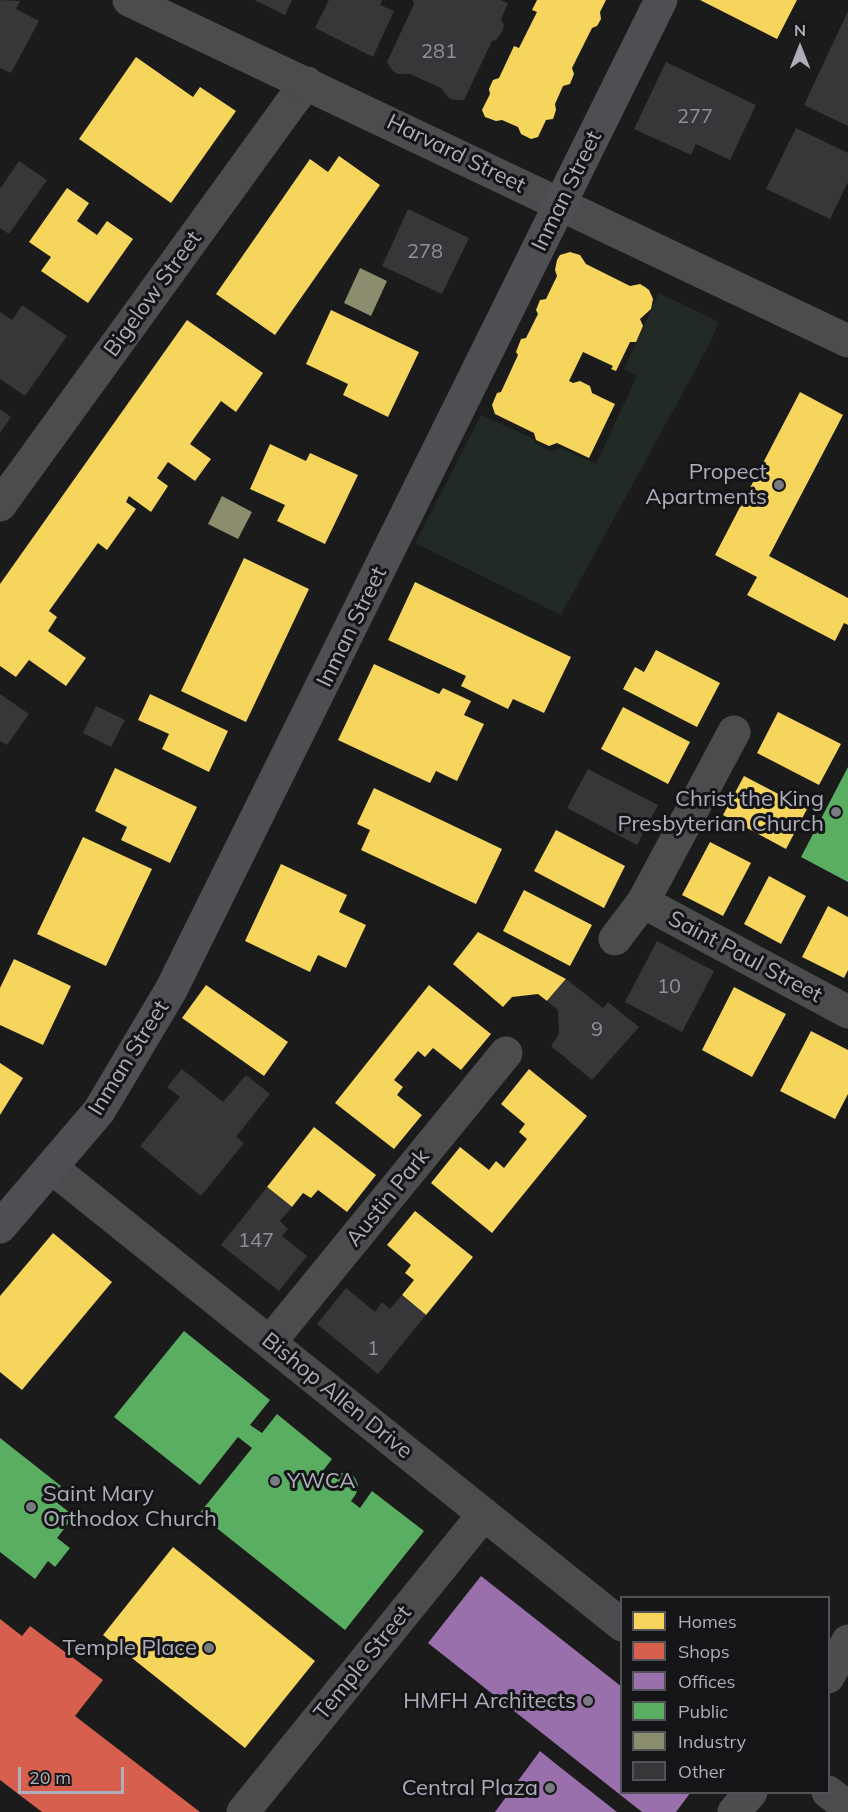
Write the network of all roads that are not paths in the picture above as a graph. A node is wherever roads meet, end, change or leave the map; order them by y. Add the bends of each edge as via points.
1 (129, 0) edge
2 (661, 0) edge
3 (307, 83) junction
4 (560, 204) junction
5 (848, 341) edge
6 (0, 505) edge
7 (734, 732) dead end
8 (642, 902) junction
9 (615, 939) dead end
10 (848, 1012) edge
11 (506, 1053) dead end
12 (52, 1168) junction
13 (0, 1227) edge
14 (270, 1342) junction
15 (484, 1514) junction
16 (620, 1624) edge
17 (848, 1641) edge
18 (830, 1673) edge
19 (749, 1794) edge
20 (830, 1794) edge
21 (848, 1807) edge
22 (243, 1812) edge
23 (735, 1812) edge

1 - 3 street, Harvard Street
2 - 4 main road, Inman Street
3 - 4 street, Harvard Street
3 - 6 street, Bigelow Street
4 - 5 street, Harvard Street
4 - 12 main road, Inman Street via 171,990 99,1111
7 - 8 street, Saint Paul Street
8 - 9 street, Saint Paul Street
8 - 10 street, Saint Paul Street
11 - 14 street, Austin Park
12 - 13 main road, Inman Street
12 - 14 street, Bishop Allen Drive
14 - 15 street, Bishop Allen Drive
15 - 16 street, Bishop Allen Drive
15 - 22 street, Temple Street
17 - 18 main road
19 - 23 main road
20 - 21 street

